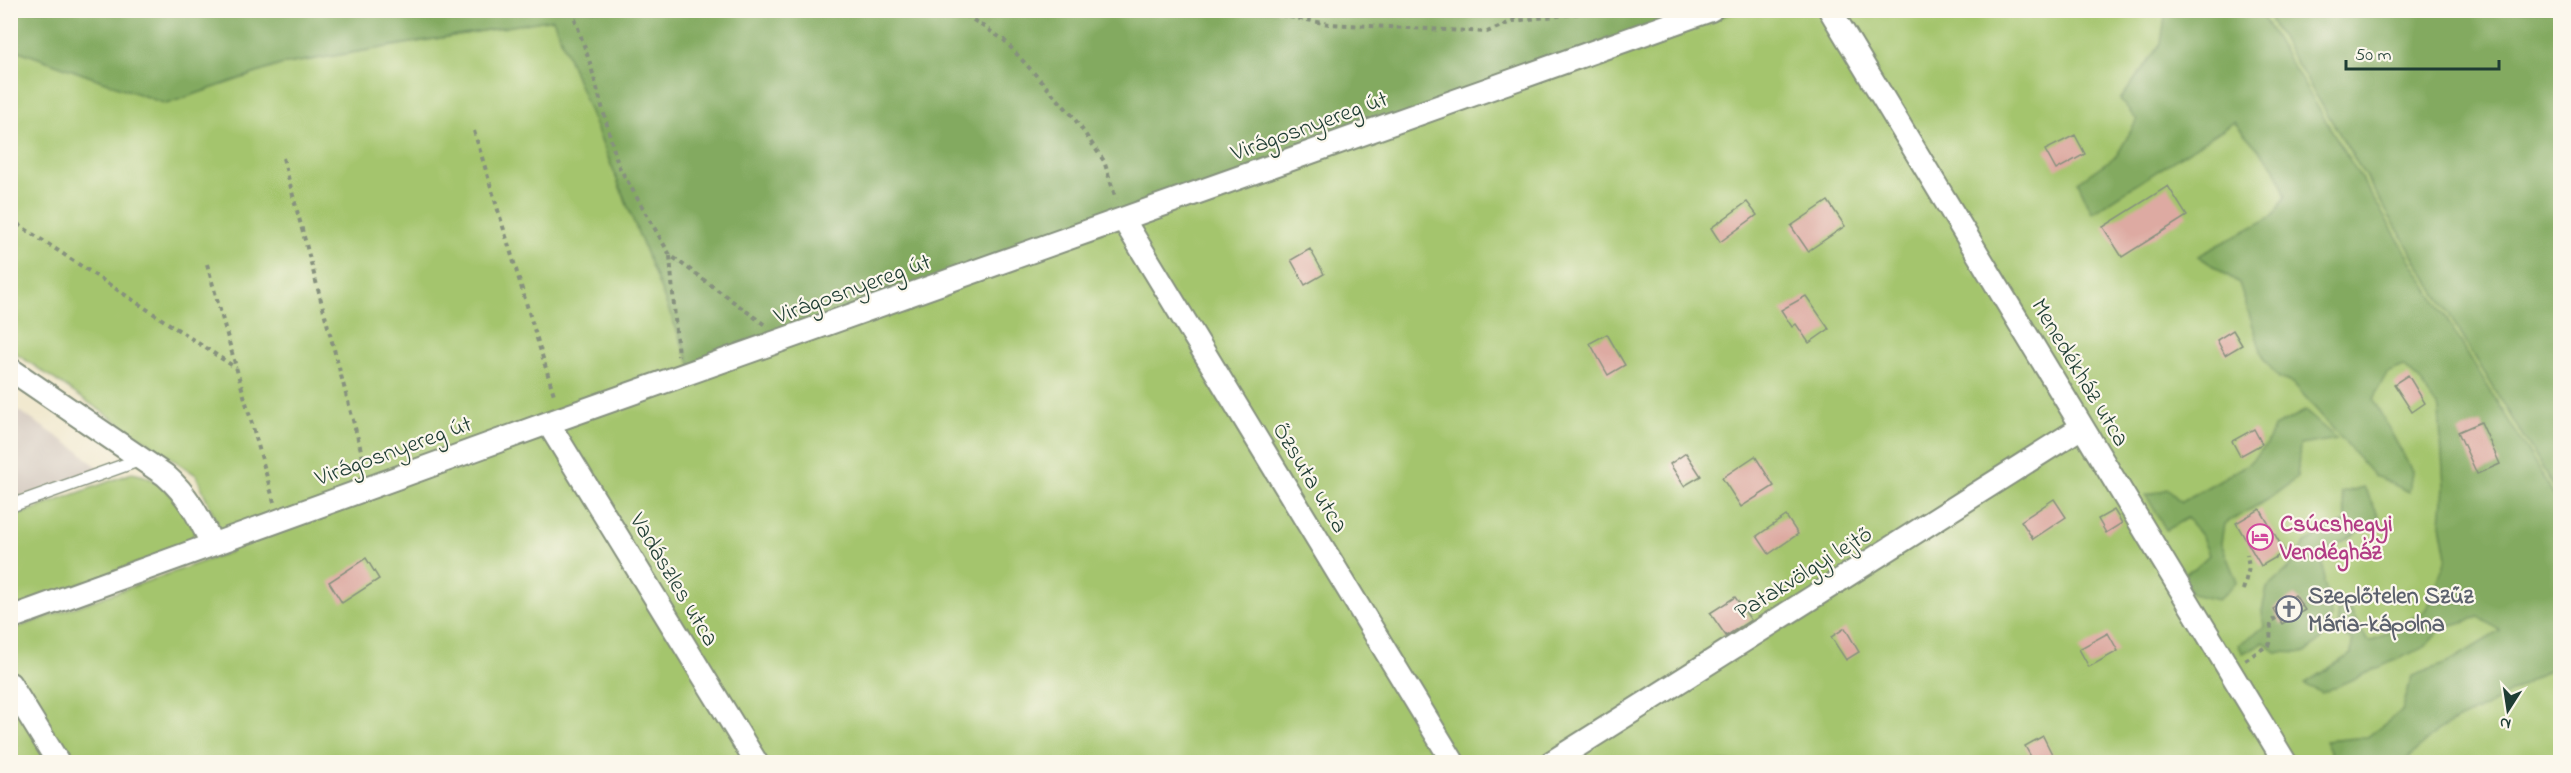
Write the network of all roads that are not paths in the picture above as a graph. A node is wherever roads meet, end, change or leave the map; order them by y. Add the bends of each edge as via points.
1 (1711, 10) edge
2 (1830, 10) edge
3 (1124, 219) junction
4 (10, 369) edge
5 (555, 421) junction
6 (2082, 427) junction
7 (143, 458) junction
8 (10, 506) edge
9 (212, 544) junction
10 (10, 618) edge
11 (10, 684) edge
12 (58, 762) edge
13 (756, 762) edge
14 (1453, 762) edge
15 (1552, 762) edge
16 (2284, 762) edge

1 - 3 street, Virágosnyereg út
2 - 6 street, Menedékház utca
3 - 5 street, Virágosnyereg út
3 - 14 street, Őzsuta utca
4 - 7 street
5 - 9 street, Virágosnyereg út
5 - 13 street, Vadászles utca
6 - 15 street, Patakvölgyi lejtő
6 - 16 street, Menedékház utca
7 - 8 lane
7 - 9 street via 182,490
9 - 10 street, Virágosnyereg út
11 - 12 street

